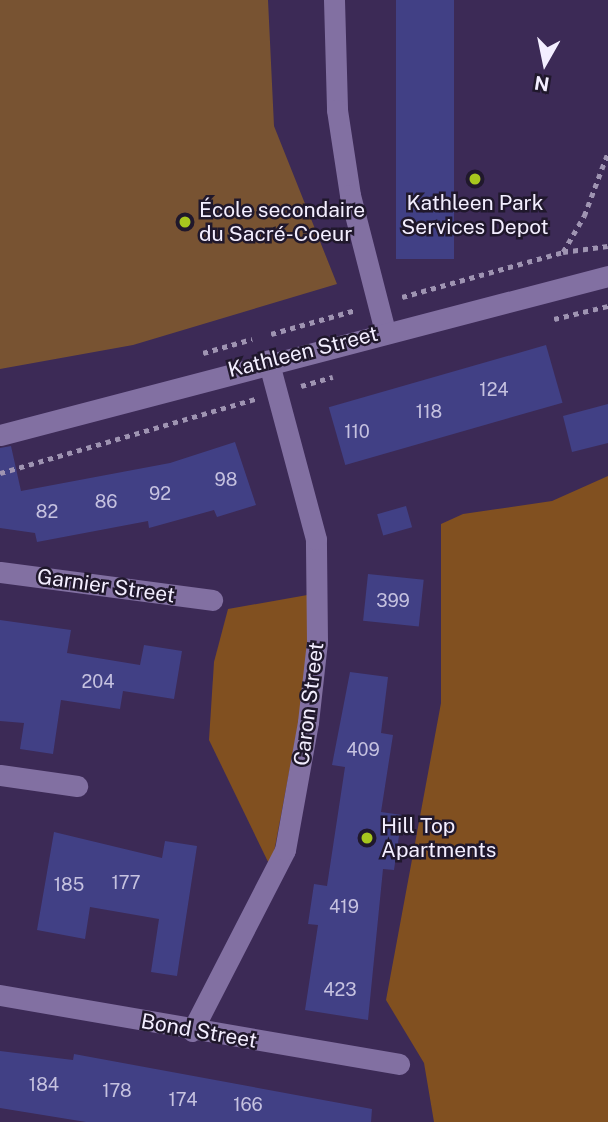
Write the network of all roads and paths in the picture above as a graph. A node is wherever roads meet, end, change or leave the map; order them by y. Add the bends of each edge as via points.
1 (334, 0) edge
2 (608, 152) edge
3 (608, 246) edge
4 (563, 252) junction
5 (608, 276) edge
6 (377, 304) junction
7 (385, 331) junction
8 (193, 356) dead end
9 (268, 360) junction
10 (0, 435) edge
11 (0, 572) edge
12 (212, 600) dead end
13 (0, 775) edge
14 (77, 786) dead end
15 (0, 995) edge
16 (192, 1031) junction
17 (399, 1064) dead end

1 - 6 street via 337,110
2 - 4 path via 584,216
3 - 4 path
4 - 6 path
5 - 7 street, Kathleen Street
6 - 7 street
6 - 8 path
7 - 9 street, Kathleen Street
9 - 10 street, Kathleen Street
9 - 16 street, Caron Street via 316,539 317,642 308,722 285,850
11 - 12 street, Garnier Street
13 - 14 street
15 - 16 street, Bond Street
16 - 17 street, Bond Street

